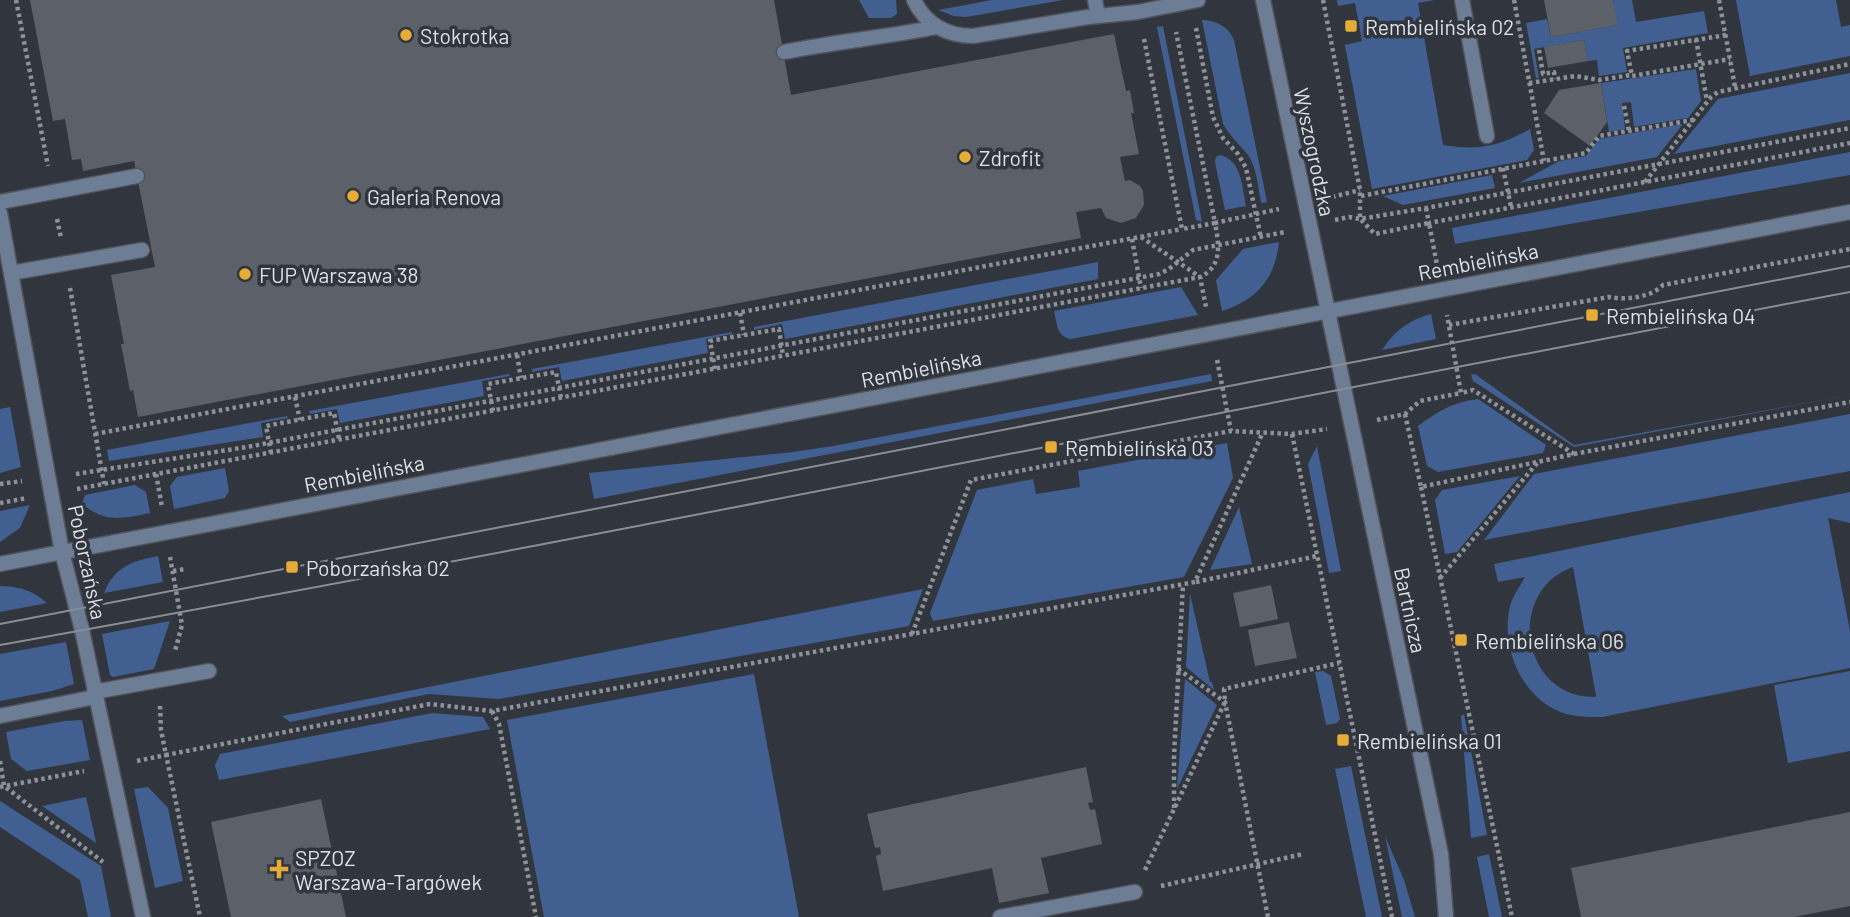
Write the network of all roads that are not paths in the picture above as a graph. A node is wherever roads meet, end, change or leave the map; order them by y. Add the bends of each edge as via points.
1 (914, 0) edge
2 (1095, 0) edge
3 (1263, 0) edge
4 (1462, 0) edge
5 (1194, 1) edge
6 (1137, 6) edge
7 (1098, 16) junction
8 (937, 27) junction
9 (784, 52) dead end
10 (1487, 136) dead end
11 (137, 176) dead end
12 (0, 202) edge
13 (1850, 212) edge
14 (0, 214) edge
15 (142, 250) dead end
16 (11, 273) junction
17 (1327, 312) junction
18 (62, 552) junction
19 (0, 564) edge
20 (208, 671) dead end
21 (94, 694) junction
22 (0, 716) edge
23 (1135, 892) road end
24 (1022, 915) edge
25 (143, 917) edge
26 (1000, 917) edge
27 (1446, 917) edge

1 - 8 street
2 - 7 street
3 - 17 street, Wyszogrodzka
4 - 10 street
5 - 6 street
6 - 7 street
7 - 8 street via 973,36 954,35
8 - 9 street
11 - 12 street
13 - 17 street, Rembielińska
14 - 16 street, Poborzańska
15 - 16 street
16 - 18 street, Poborzańska
17 - 18 street, Rembielińska
17 - 27 street, Bartnicza via 1441,854
18 - 19 street, Rembielińska
18 - 21 street, Poborzańska
20 - 21 street
21 - 22 street
21 - 25 street, Poborzańska
23 - 24 street
24 - 26 street

